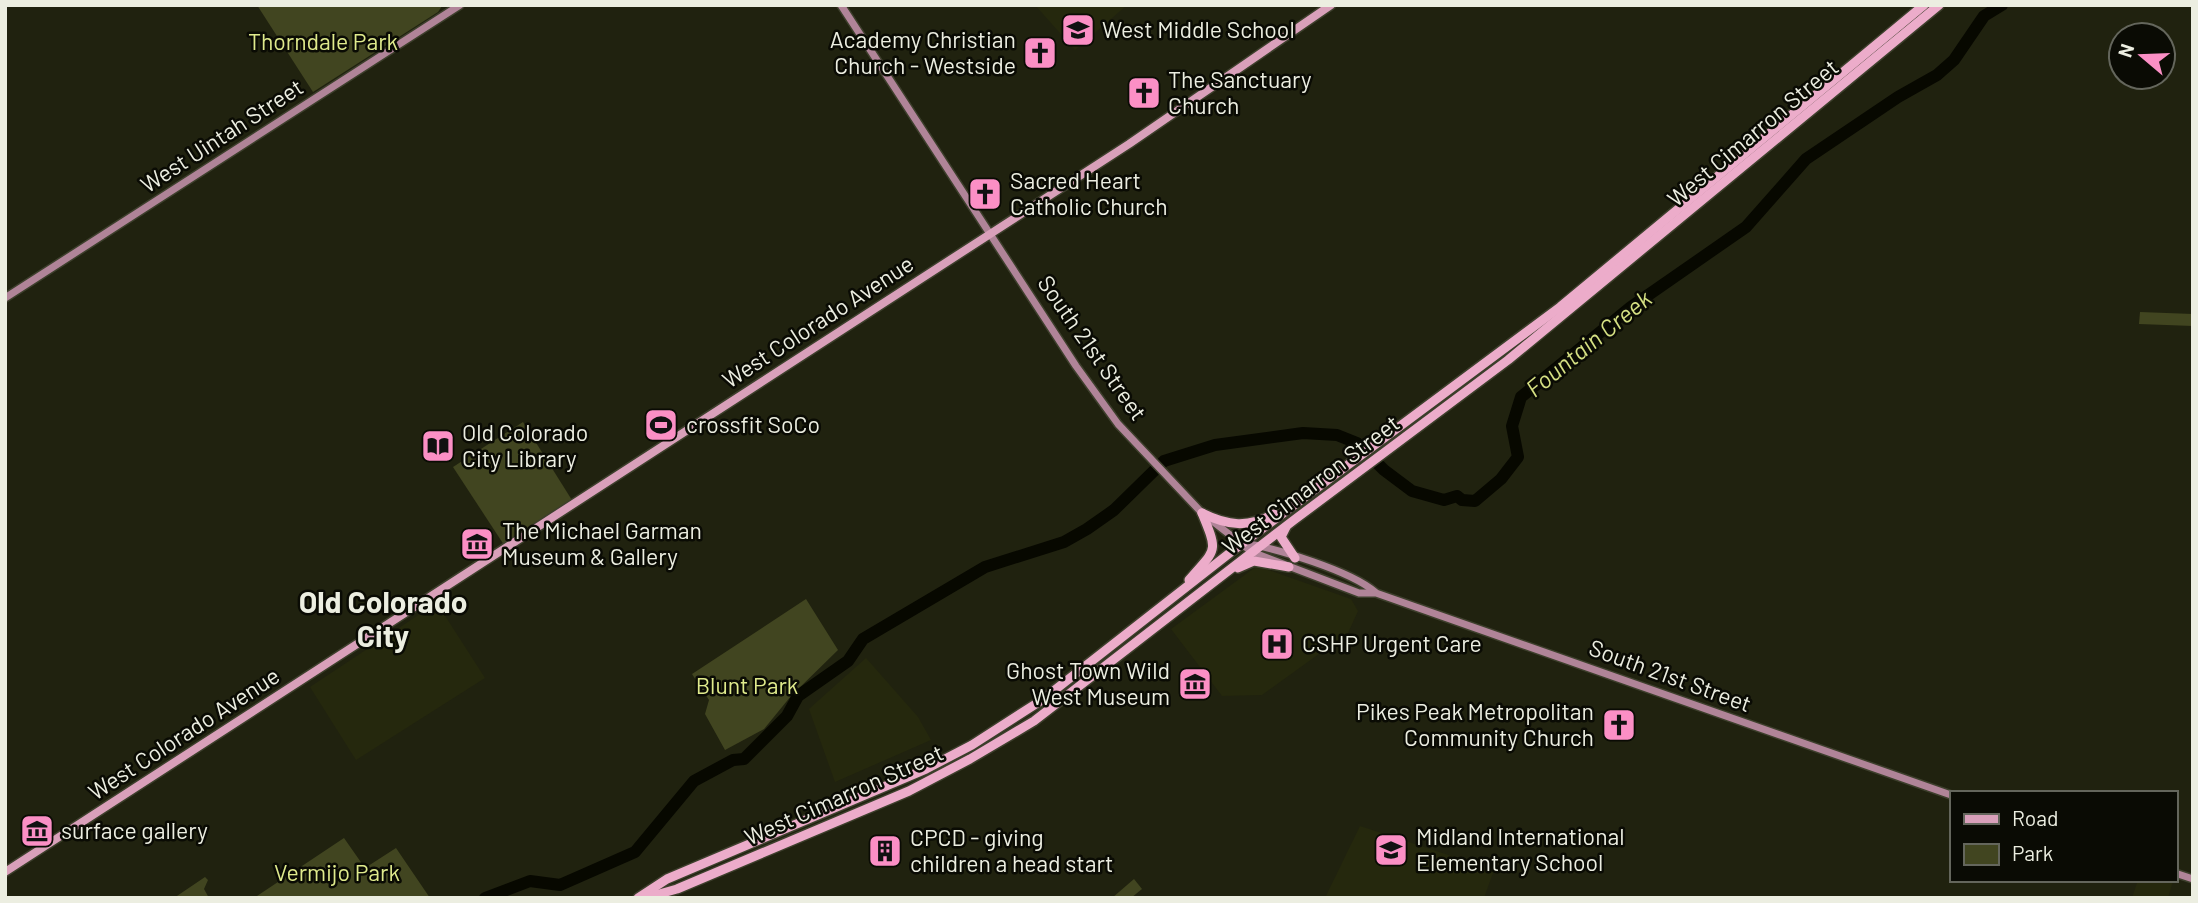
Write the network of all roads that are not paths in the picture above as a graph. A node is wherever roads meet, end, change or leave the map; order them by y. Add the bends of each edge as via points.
1 (460, 5) edge
2 (841, 5) edge
3 (1331, 5) edge
4 (1924, 5) edge
5 (1939, 5) edge
6 (990, 234) junction
7 (5, 298) edge
8 (1300, 500) junction
9 (1202, 513) junction
10 (1294, 520) junction
11 (1243, 543) junction
12 (1256, 549) junction
13 (1295, 558) junction
14 (1289, 567) junction
15 (1376, 593) junction
16 (1198, 594) junction
17 (1174, 598) junction
18 (1950, 795) edge
19 (5, 872) edge
20 (638, 898) edge
21 (645, 898) edge

1 - 7 main road, West Uintah Street
2 - 6 main road, South 21st Street
3 - 6 main road, West Colorado Avenue
4 - 8 highway, West Cimarron Street via 1560,307
5 - 10 highway, West Cimarron Street via 1572,309
6 - 9 main road, South 21st Street via 1096,397
6 - 19 main road, West Colorado Avenue
8 - 9 highway via 1251,524 1233,525
8 - 11 highway, West Cimarron Street
9 - 11 main road, South 21st Street
9 - 17 highway via 1213,552
10 - 12 highway, West Cimarron Street
10 - 13 highway via 1281,537
11 - 12 main road, South 21st Street
11 - 17 highway, West Cimarron Street
12 - 13 main road, South 21st Street
12 - 14 main road, South 21st Street
12 - 16 highway, West Cimarron Street
13 - 15 main road, South 21st Street via 1359,581
14 - 15 main road, South 21st Street via 1359,593
14 - 16 highway via 1254,561
15 - 18 main road, South 21st Street
16 - 21 highway, West Cimarron Street via 1064,699 971,760 872,807 677,889
17 - 20 highway, West Cimarron Street via 1065,683 972,745 871,794 667,879

